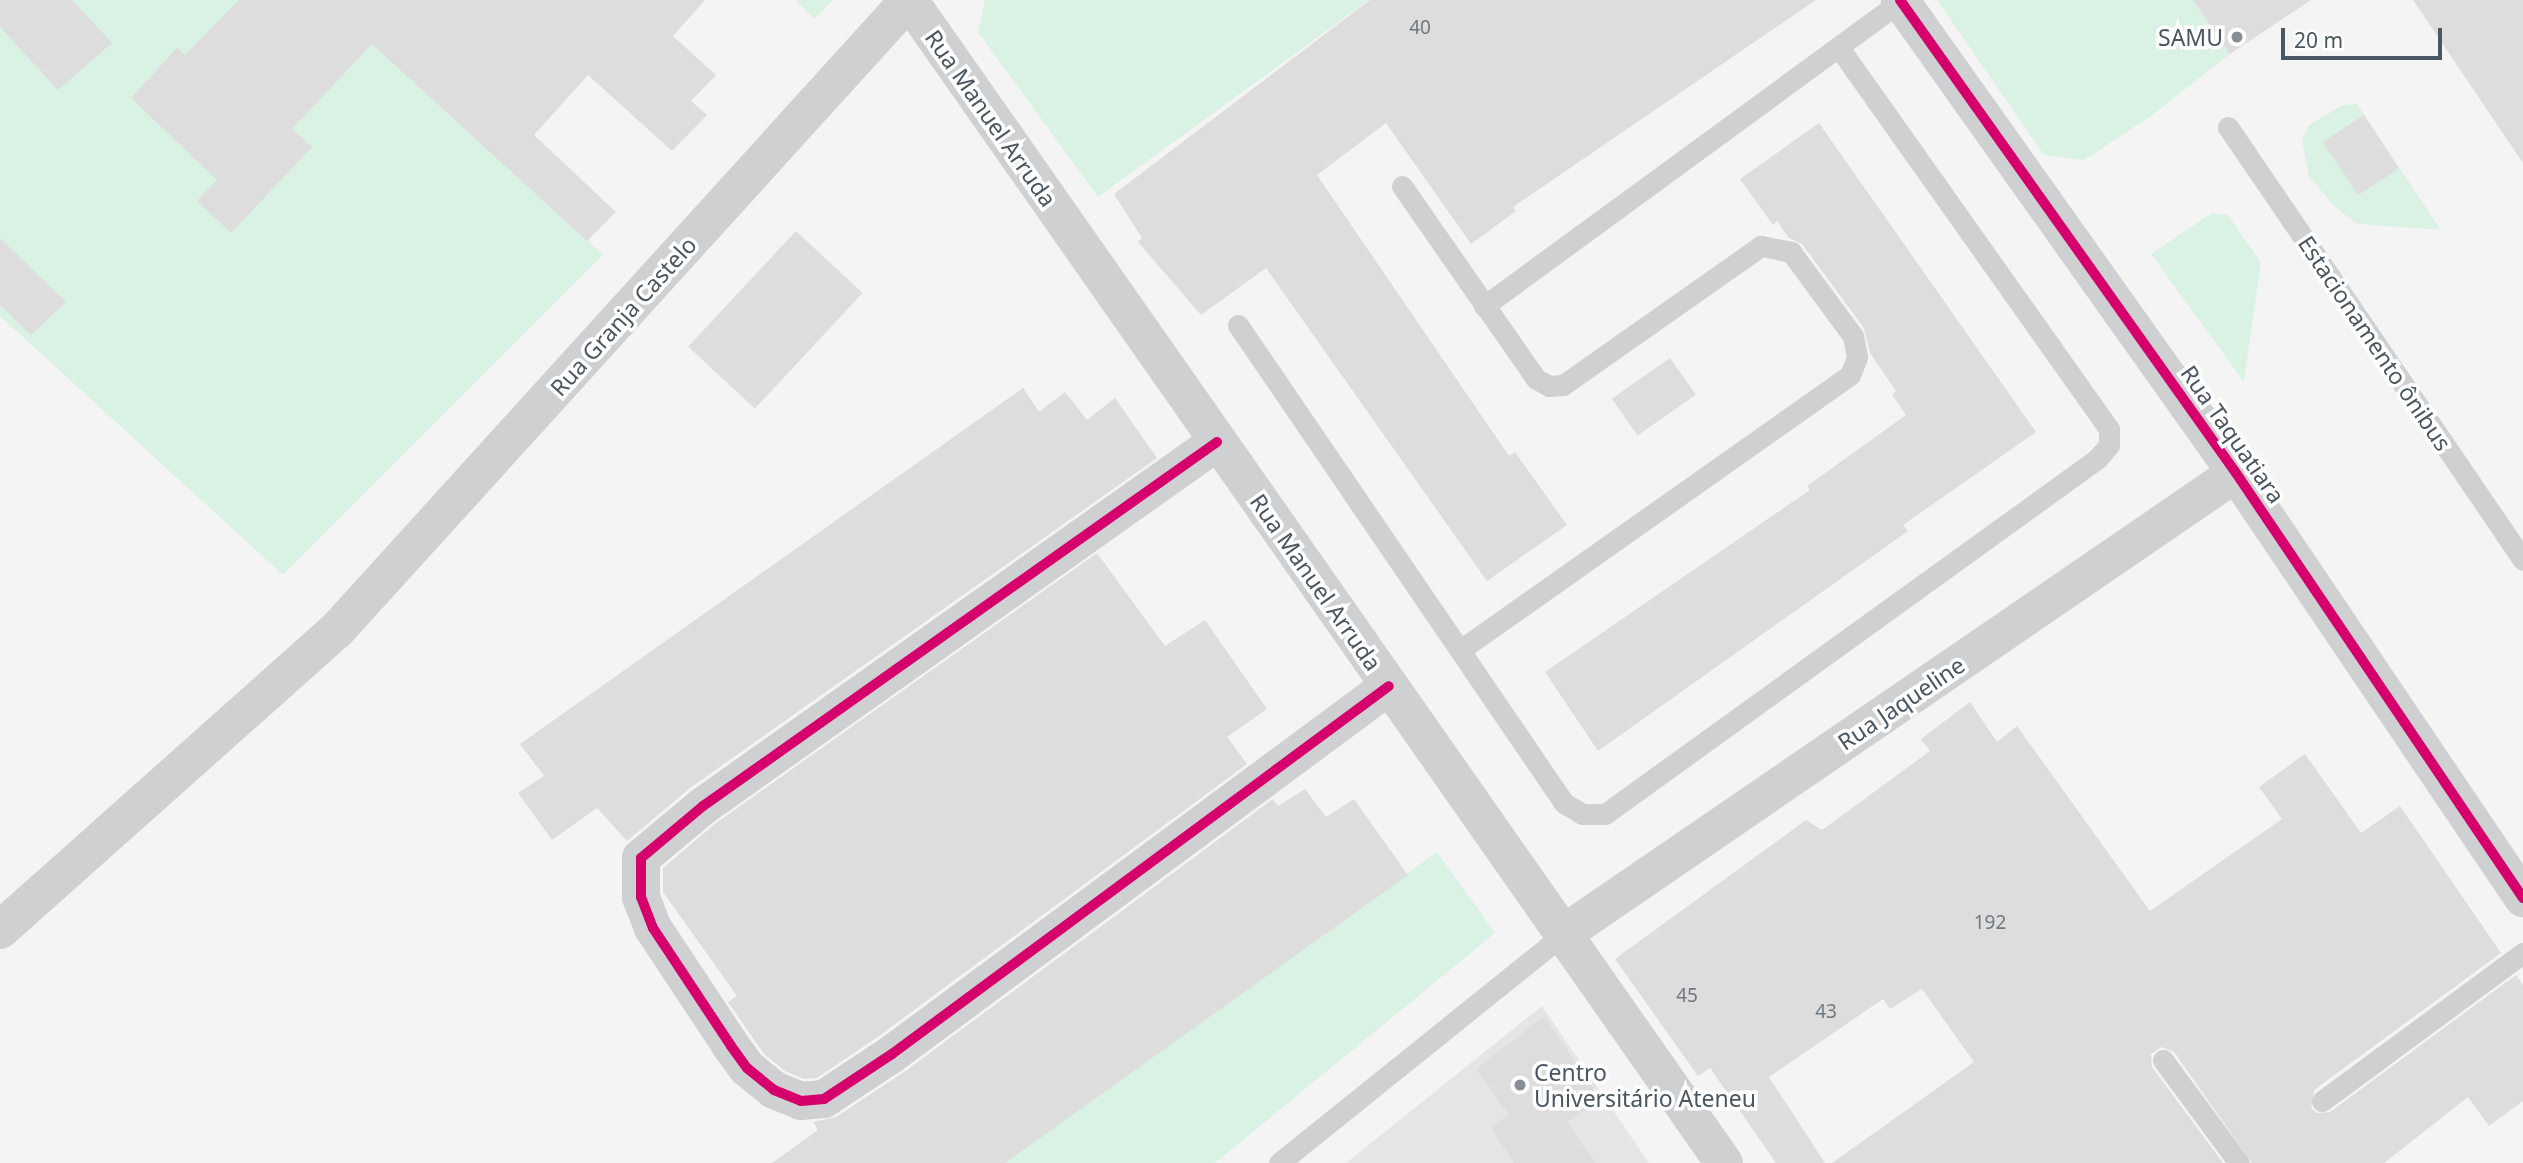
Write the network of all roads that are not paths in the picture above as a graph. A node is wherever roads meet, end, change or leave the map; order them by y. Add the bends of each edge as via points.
1 (909, 0) edge
2 (1901, 1) edge
3 (1839, 48) junction
4 (2228, 127) dead end
5 (1402, 186) dead end
6 (1484, 306) junction
7 (1238, 326) dead end
8 (1217, 442) junction
9 (2235, 473) junction
10 (2523, 559) edge
11 (1460, 650) junction
12 (1389, 686) junction
13 (2523, 898) edge
14 (0, 930) edge
15 (1566, 932) junction
16 (2523, 953) edge
17 (2163, 1059) dead end
18 (2322, 1101) dead end
19 (1279, 1163) edge
20 (1724, 1163) edge
21 (2239, 1163) edge

1 - 8 street, Rua Manuel Arruda
1 - 14 street, Rua Granja Castelo via 336,631
2 - 3 lane
2 - 9 street, Rua Taquatiara
3 - 6 lane
3 - 11 lane via 2109,429 2109,445 2086,468 1605,814 1583,814 1564,803
4 - 10 lane, Estacionamento ônibus
5 - 6 lane
6 - 11 lane via 1536,379 1549,386 1563,385 1761,246 1774,246 1791,252 1853,337 1857,357 1850,375
7 - 11 lane
8 - 12 street, Rua Manuel Arruda
8 - 12 street via 703,806 641,858 641,897 653,928 747,1069 774,1090 800,1101 824,1099 892,1054
9 - 13 street, Rua Taquatiara
9 - 15 street, Rua Jaqueline
12 - 15 street, Rua Manuel Arruda
15 - 19 lane
15 - 20 street, Rua Manuel Arruda
16 - 18 lane
17 - 21 lane

